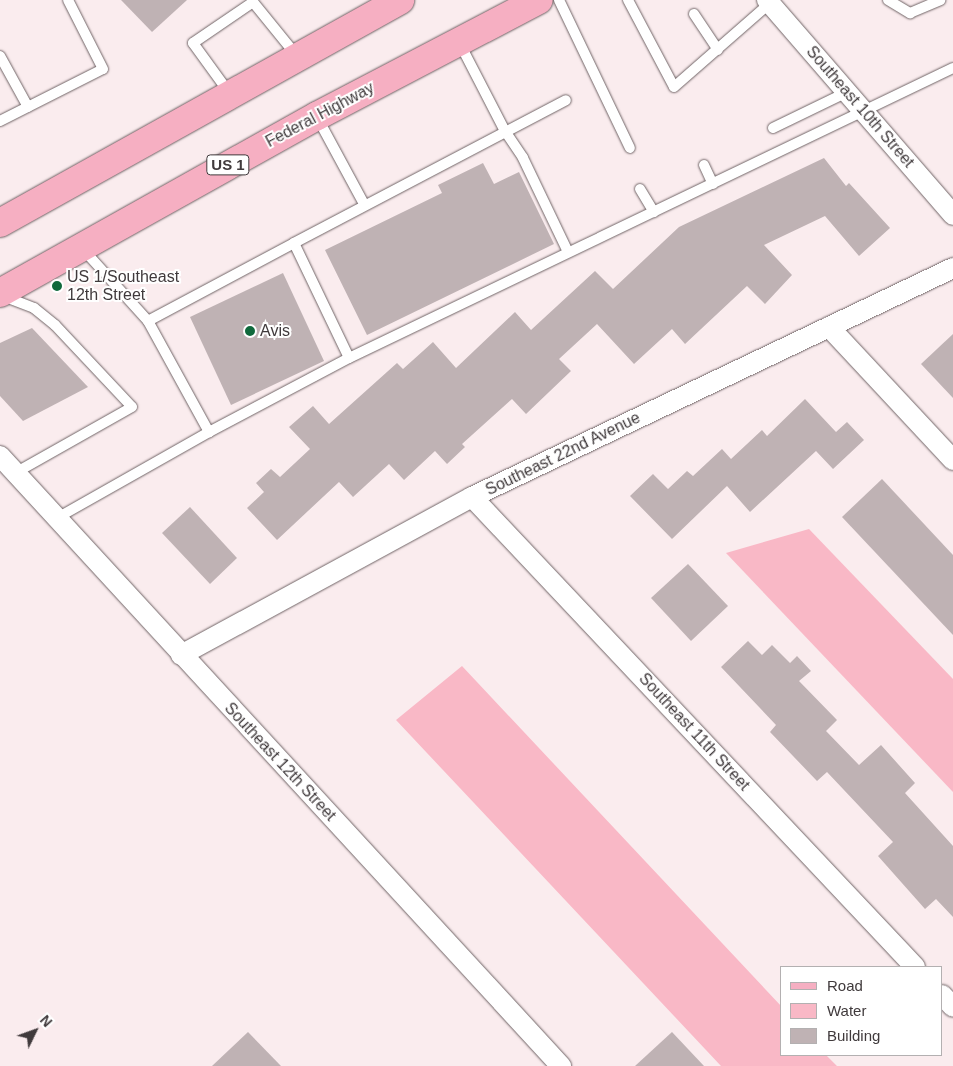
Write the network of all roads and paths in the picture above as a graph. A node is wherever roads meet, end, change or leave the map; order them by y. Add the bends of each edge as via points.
1 (68, 0) edge
2 (400, 0) edge
3 (539, 0) edge
4 (559, 0) edge
5 (628, 0) edge
6 (888, 0) edge
7 (940, 0) edge
8 (768, 2) edge
9 (694, 14) dead end
10 (458, 41) junction
11 (718, 50) junction
12 (0, 56) edge
13 (297, 56) junction
14 (953, 68) edge
15 (846, 92) junction
16 (230, 94) junction
17 (566, 100) dead end
18 (28, 107) junction
19 (863, 111) junction
20 (317, 116) junction
21 (0, 121) edge
22 (774, 128) dead end
23 (505, 130) junction
24 (630, 148) dead end
25 (704, 165) dead end
26 (712, 184) junction
27 (640, 189) dead end
28 (364, 204) junction
29 (654, 212) junction
30 (953, 215) edge
31 (0, 223) edge
32 (294, 243) junction
33 (82, 247) junction
34 (568, 252) junction
35 (953, 268) edge
36 (0, 294) edge
37 (148, 320) junction
38 (829, 327) junction
39 (348, 358) junction
40 (209, 432) junction
41 (0, 456) edge
42 (953, 460) edge
43 (15, 473) junction
44 (472, 497) junction
45 (57, 518) junction
46 (180, 655) junction
47 (915, 966) edge
48 (943, 996) edge
49 (953, 1007) edge
50 (561, 1066) edge

1 - 18 lane via 103,69
2 - 13 main road
3 - 10 main road, Federal Highway / US 1
4 - 24 lane
5 - 11 lane via 674,87
6 - 7 lane via 910,13
8 - 11 lane
8 - 15 street, Southeast 10th Street
9 - 11 lane
10 - 20 main road, Federal Highway / US 1
10 - 23 lane
12 - 18 lane
13 - 16 main road
13 - 16 lane via 253,2 193,43
14 - 19 lane
15 - 19 street, Southeast 10th Street
15 - 22 lane
16 - 31 main road
17 - 23 lane
18 - 21 lane
19 - 26 lane
19 - 30 street, Southeast 10th Street
20 - 28 lane
20 - 33 main road, Federal Highway / US 1
23 - 28 lane
23 - 34 lane via 523,158
25 - 26 lane
26 - 29 lane
27 - 29 lane
28 - 32 lane
29 - 34 lane
32 - 37 lane
32 - 39 lane
33 - 36 main road, Federal Highway / US 1
33 - 37 lane
34 - 39 lane
35 - 38 street, Southeast 22nd Avenue
36 - 43 lane via 34,308 55,325 132,407
37 - 40 lane
38 - 42 street
38 - 44 street, Southeast 22nd Avenue
39 - 40 lane
40 - 45 lane
41 - 43 street, Southeast 12th Street
43 - 45 street, Southeast 12th Street
44 - 46 street, Southeast 22nd Avenue
44 - 47 street, Southeast 11th Street
45 - 46 street, Southeast 12th Street
46 - 50 street, Southeast 12th Street
48 - 49 street

